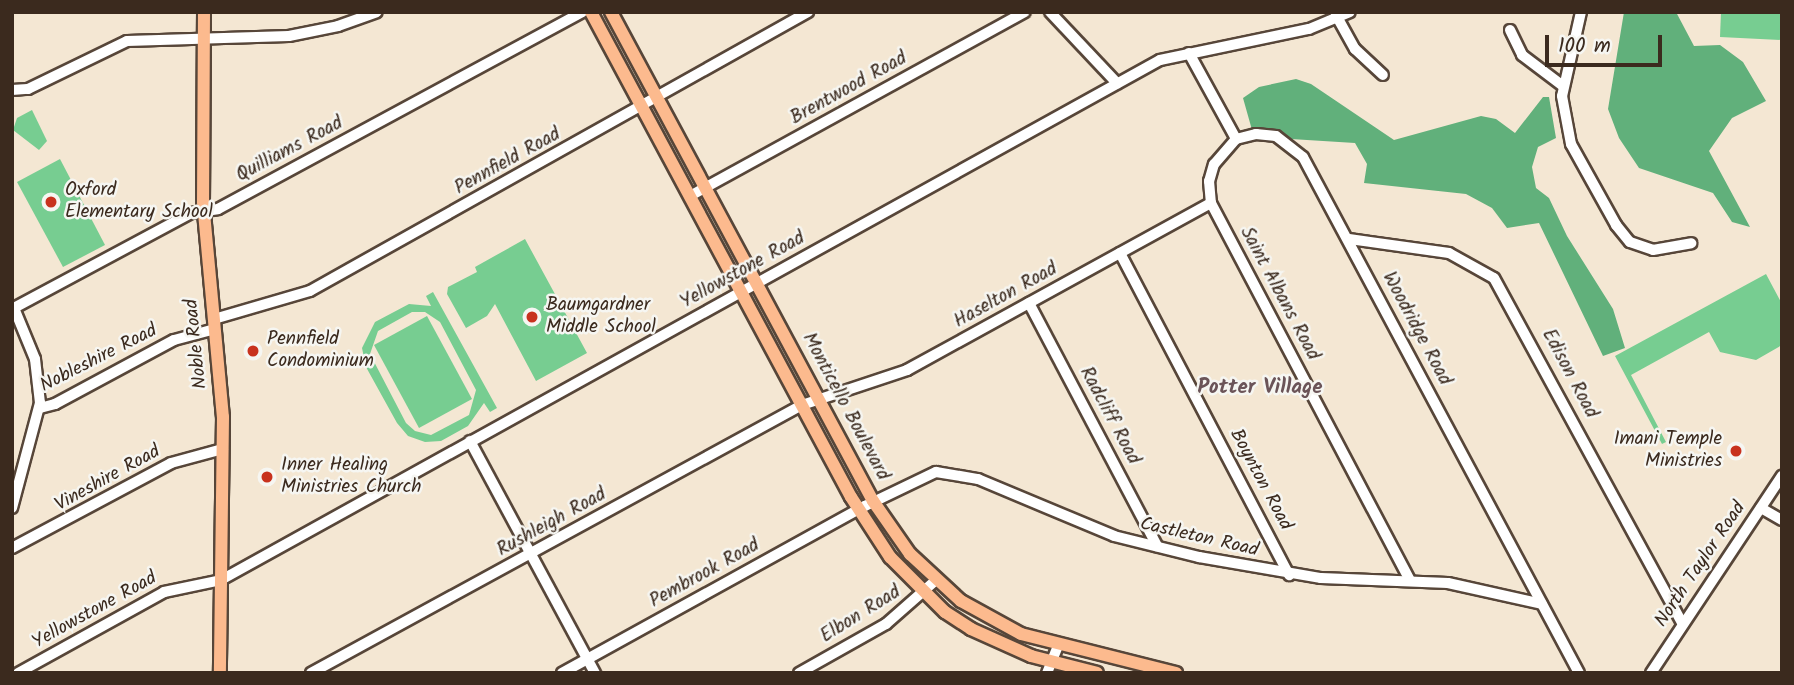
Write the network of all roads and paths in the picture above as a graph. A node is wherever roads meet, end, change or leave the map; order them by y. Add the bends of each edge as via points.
1 (204, 12) edge
2 (377, 12) edge
3 (582, 12) edge
4 (591, 12) edge
5 (611, 12) edge
6 (808, 12) edge
7 (1025, 12) edge
8 (1050, 12) edge
9 (1350, 12) edge
10 (1581, 12) edge
11 (1336, 15) edge
12 (1510, 30) dead end
13 (204, 37) junction
14 (1189, 53) junction
15 (1383, 75) dead end
16 (1117, 83) junction
17 (1563, 86) junction
18 (12, 90) edge
19 (656, 96) junction
20 (643, 108) junction
21 (1236, 139) junction
22 (705, 187) junction
23 (690, 196) junction
24 (1211, 203) junction
25 (204, 211) junction
26 (1349, 239) junction
27 (1691, 243) dead end
28 (1120, 253) junction
29 (756, 283) junction
30 (741, 292) junction
31 (1029, 303) junction
32 (13, 309) edge
33 (215, 324) junction
34 (810, 402) junction
35 (40, 408) junction
36 (470, 441) junction
37 (223, 449) junction
38 (1782, 476) edge
39 (865, 505) junction
40 (12, 508) edge
41 (1760, 508) junction
42 (1782, 520) edge
43 (1157, 546) junction
44 (12, 548) edge
45 (531, 555) junction
46 (1289, 575) junction
47 (1409, 579) junction
48 (221, 580) junction
49 (936, 580) junction
50 (924, 593) junction
51 (1542, 604) junction
52 (1683, 624) junction
53 (1058, 646) junction
54 (587, 659) junction
55 (1050, 668) edge
56 (18, 673) edge
57 (220, 673) edge
58 (311, 673) edge
59 (562, 673) edge
60 (595, 673) edge
61 (799, 673) edge
62 (1097, 673) edge
63 (1176, 673) edge
64 (1579, 673) edge
65 (1651, 673) edge

1 - 13 main road, Noble Road
2 - 13 street via 299,34
3 - 25 street, Quilliams Road via 218,209
4 - 20 main road, Monticello Boulevard
5 - 19 main road, Monticello Boulevard
6 - 19 street, Pennfield Road
7 - 22 street, Brentwood Road
8 - 16 street
9 - 11 street, Yellowstone Road
10 - 17 street
11 - 14 street, Yellowstone Road via 1309,29
11 - 15 street via 1355,49
12 - 17 street via 1522,55
13 - 18 street via 120,42 26,90
13 - 25 main road, Noble Road
14 - 16 street, Yellowstone Road via 1165,58
14 - 21 street
16 - 29 street, Yellowstone Road
17 - 27 street via 1563,118 1571,145 1625,238 1653,250
19 - 20 street, Pennfield Road
19 - 22 main road, Monticello Boulevard
20 - 23 main road, Monticello Boulevard
20 - 33 street, Pennfield Road via 300,296
21 - 24 street via 1214,164 1209,181
21 - 26 street, Woodridge Road via 1267,134 1294,147
22 - 23 street, Brentwood Road
22 - 29 main road, Monticello Boulevard
23 - 30 main road, Monticello Boulevard
24 - 28 street, Haselton Road
24 - 47 street, Saint Albans Road
25 - 32 street, Quilliams Road via 191,213
25 - 33 main road, Noble Road
26 - 51 street, Woodridge Road
26 - 52 street, Edison Road via 1449,253 1493,278
28 - 31 street, Haselton Road
28 - 46 street, Boynton Road
29 - 30 street, Yellowstone Road
29 - 34 main road, Monticello Boulevard
30 - 34 main road, Monticello Boulevard
30 - 36 street, Yellowstone Road
31 - 34 street, Haselton Road via 906,371
31 - 43 street, Radcliff Road
32 - 35 street via 35,359
33 - 35 street, Nobleshire Road
33 - 37 main road, Noble Road
34 - 39 main road, Monticello Boulevard
34 - 45 street, Rushleigh Road
35 - 40 street
36 - 45 street
36 - 48 street, Yellowstone Road
37 - 44 street, Vineshire Road via 172,463
37 - 48 main road, Noble Road
38 - 41 street, North Taylor Road
39 - 43 street, Castleton Road via 925,475 948,472 978,479 1114,536
39 - 49 main road, Monticello Boulevard
39 - 50 main road, Monticello Boulevard via 890,557
39 - 54 street, Pembrook Road
41 - 42 street
41 - 52 street, North Taylor Road
43 - 46 street, Castleton Road
45 - 54 street
45 - 58 street, Rushleigh Road
46 - 47 street, Castleton Road
47 - 51 street, Castleton Road
48 - 56 street, Yellowstone Road via 164,592
48 - 57 main road, Noble Road
49 - 50 street, Elbon Road
49 - 53 main road, Monticello Boulevard via 992,620
50 - 55 main road, Monticello Boulevard via 971,629
50 - 61 street, Elbon Road via 873,632
51 - 64 street, Woodridge Road
52 - 65 street, North Taylor Road
53 - 55 street
53 - 63 main road, Monticello Boulevard
54 - 59 street, Pembrook Road
54 - 60 street
55 - 62 main road, Monticello Boulevard

